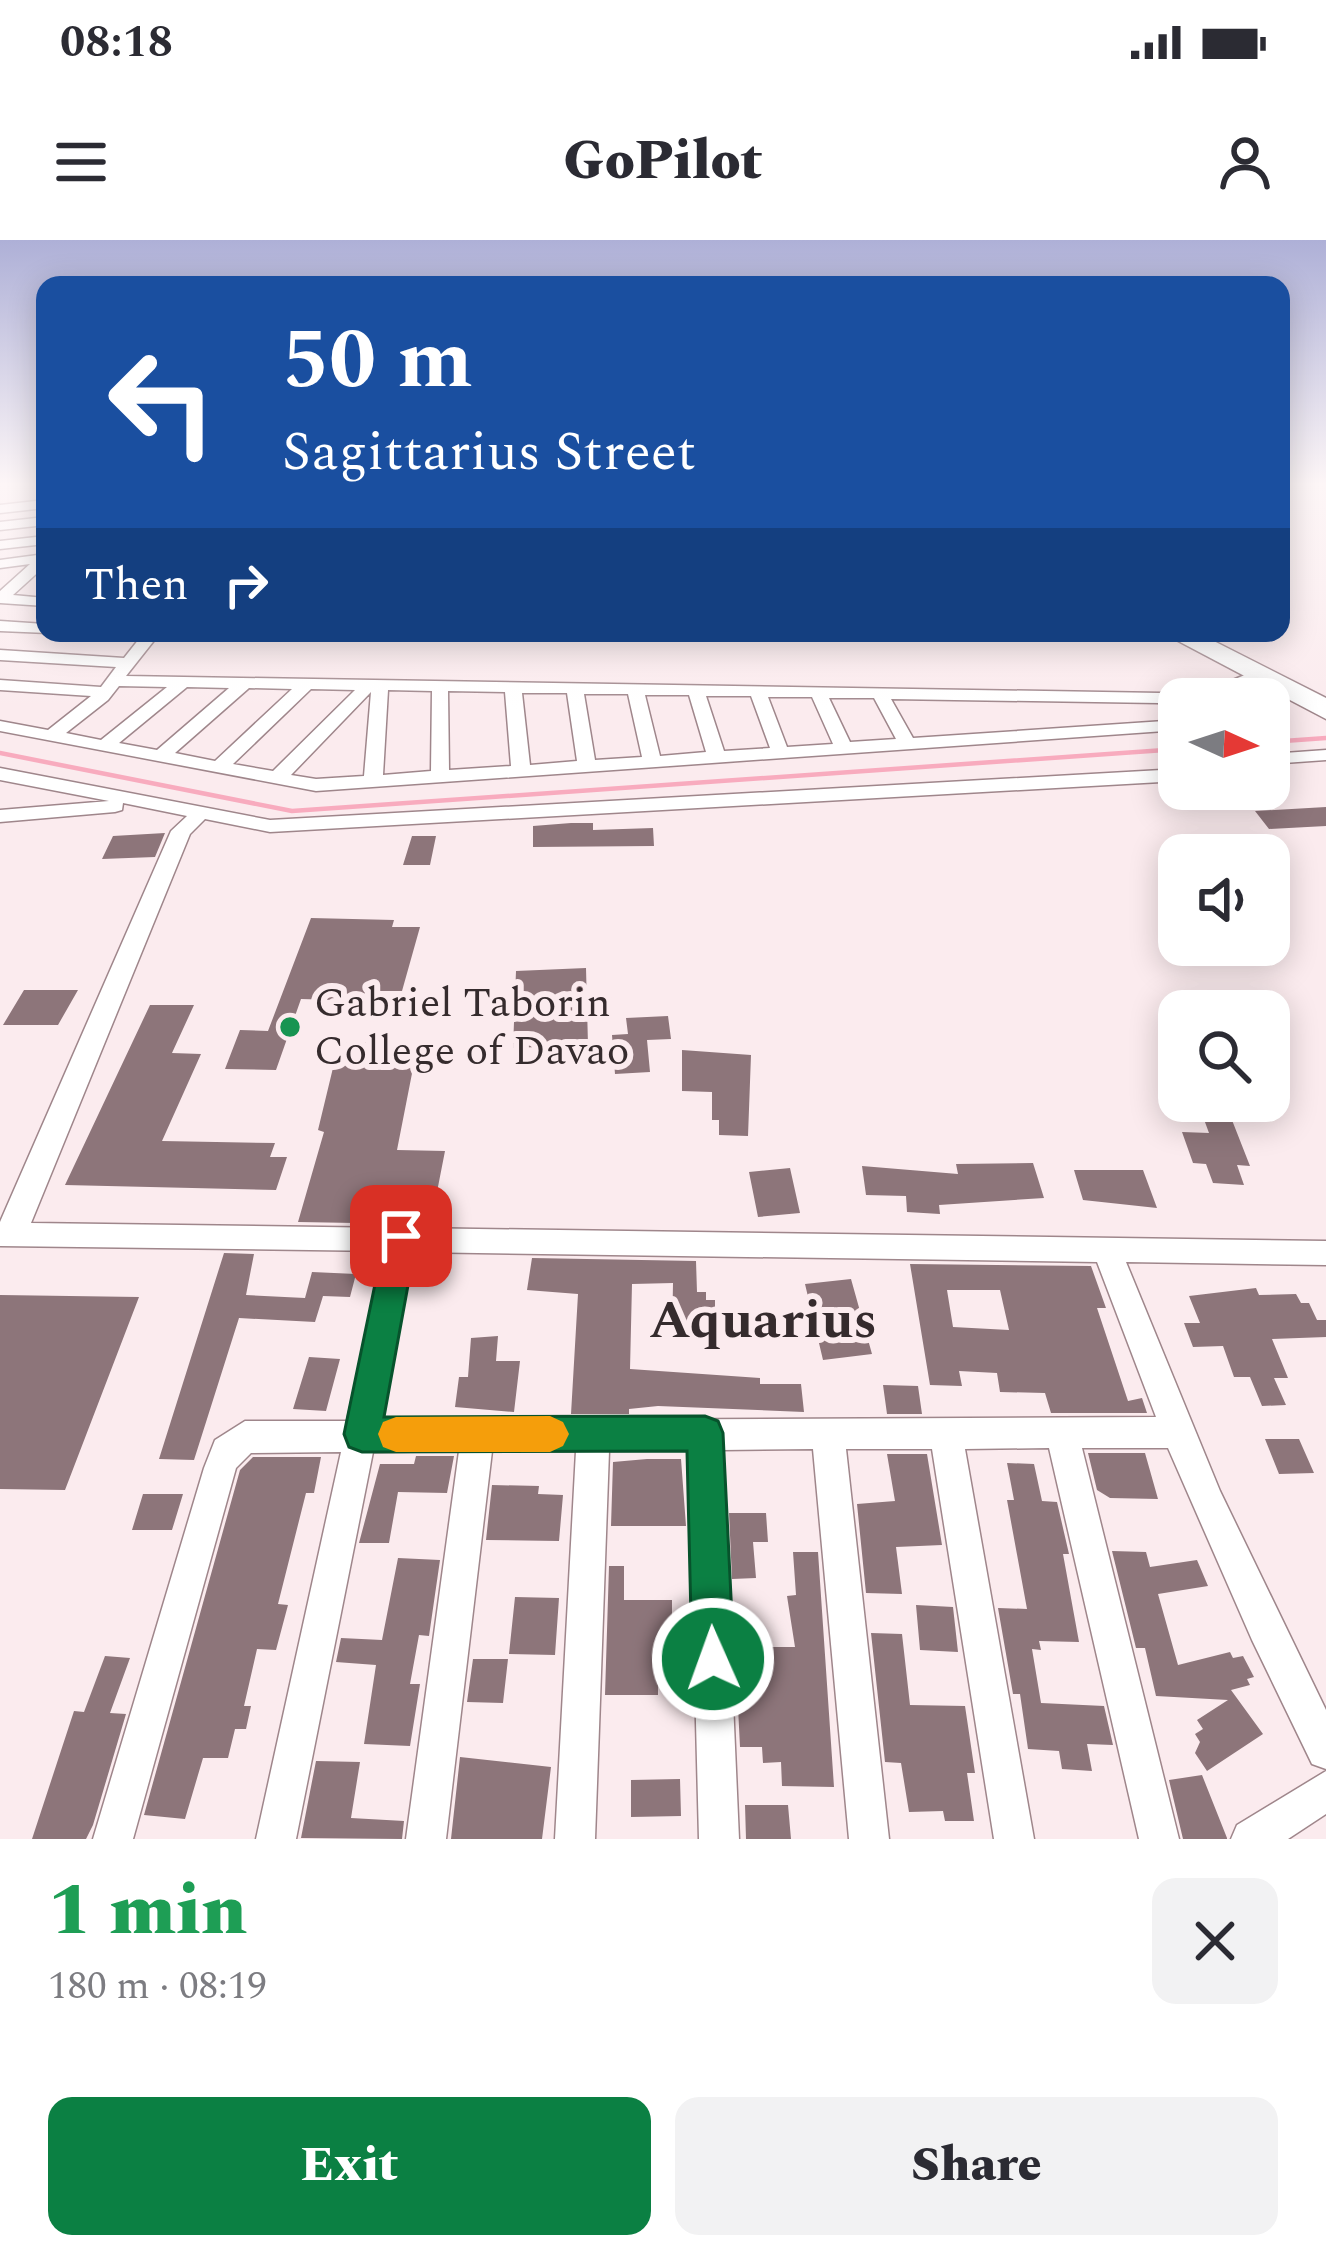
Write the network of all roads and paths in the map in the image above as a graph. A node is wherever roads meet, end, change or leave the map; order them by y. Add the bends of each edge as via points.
1 (33, 560) edge
2 (0, 564) edge
3 (36, 566) edge
4 (36, 578) edge
5 (22, 579) junction
6 (0, 584) edge
7 (0, 599) edge
8 (36, 601) edge
9 (0, 626) edge
10 (36, 628) edge
11 (144, 642) edge
12 (1194, 642) edge
13 (0, 655) edge
14 (127, 663) junction
15 (1258, 675) junction
16 (1250, 678) edge
17 (183, 682) junction
18 (245, 683) junction
19 (307, 684) junction
20 (0, 685) edge
21 (375, 685) junction
22 (108, 686) junction
23 (440, 686) junction
24 (513, 687) junction
25 (574, 688) junction
26 (635, 689) junction
27 (696, 690) junction
28 (757, 691) junction
29 (818, 692) junction
30 (880, 693) junction
31 (1003, 695) junction
32 (1158, 698) edge
33 (1326, 710) edge
34 (955, 716) junction
35 (1158, 725) edge
36 (0, 726) edge
37 (1030, 734) junction
38 (51, 736) junction
39 (906, 742) junction
40 (104, 746) junction
41 (843, 746) junction
42 (780, 751) junction
43 (1326, 755) edge
44 (716, 756) junction
45 (160, 758) junction
46 (1290, 758) edge
47 (652, 760) junction
48 (587, 765) junction
49 (217, 769) junction
50 (520, 770) junction
51 (0, 775) edge
52 (440, 776) junction
53 (1158, 776) edge
54 (275, 780) junction
55 (373, 781) junction
56 (142, 804) junction
57 (0, 816) edge
58 (198, 816) junction
59 (6, 1234) edge
60 (401, 1236) junction
61 (1106, 1248) junction
62 (1326, 1253) edge
63 (1174, 1432) junction
64 (705, 1433) junction
65 (828, 1433) junction
66 (946, 1433) junction
67 (1062, 1433) junction
68 (362, 1434) junction
69 (478, 1434) junction
70 (593, 1434) junction
71 (1326, 1750) edge
72 (1326, 1791) edge
73 (113, 1839) edge
74 (276, 1839) edge
75 (426, 1839) edge
76 (574, 1839) edge
77 (719, 1839) edge
78 (869, 1839) edge
79 (1014, 1839) edge
80 (1159, 1839) edge
81 (1251, 1839) edge

1 - 2 street
3 - 5 street
4 - 5 street
5 - 6 street
5 - 7 street
7 - 8 street
9 - 10 street
11 - 14 street
12 - 15 highway
13 - 14 street
14 - 22 street
15 - 16 street
15 - 33 highway
17 - 18 street
17 - 22 street
17 - 40 street
18 - 19 street
18 - 45 street
19 - 21 street
19 - 49 street
20 - 22 street
21 - 23 street
21 - 54 street
21 - 55 street
22 - 38 street
23 - 24 street
23 - 52 street
24 - 25 street
24 - 50 street
25 - 26 street
25 - 48 street
26 - 27 street
26 - 47 street
27 - 28 street
27 - 44 street
28 - 29 street
28 - 42 street
29 - 30 street
29 - 41 street
30 - 34 street
30 - 39 street
31 - 32 street
31 - 34 street
31 - 37 street
34 - 37 street
34 - 39 street
35 - 37 street
36 - 38 street
38 - 40 street
39 - 41 street
40 - 45 street
41 - 42 street
42 - 44 street
43 - 46 street
44 - 47 street
45 - 49 street
47 - 48 street
48 - 50 street
49 - 54 street
50 - 52 street
51 - 56 street
52 - 55 street
53 - 58 street via 293,825
54 - 55 street
56 - 57 street
56 - 58 street
58 - 59 street via 182,831
59 - 60 street
60 - 61 street
60 - 68 street
61 - 62 street
61 - 63 street
63 - 67 street
63 - 71 street
64 - 65 street
64 - 70 street
64 - 77 street
65 - 66 street
65 - 78 street
66 - 67 street
66 - 79 street
67 - 80 street
68 - 69 street
68 - 73 street via 260,1434 236,1442 220,1468
68 - 74 street
69 - 70 street
69 - 75 street
70 - 76 street
72 - 81 street

